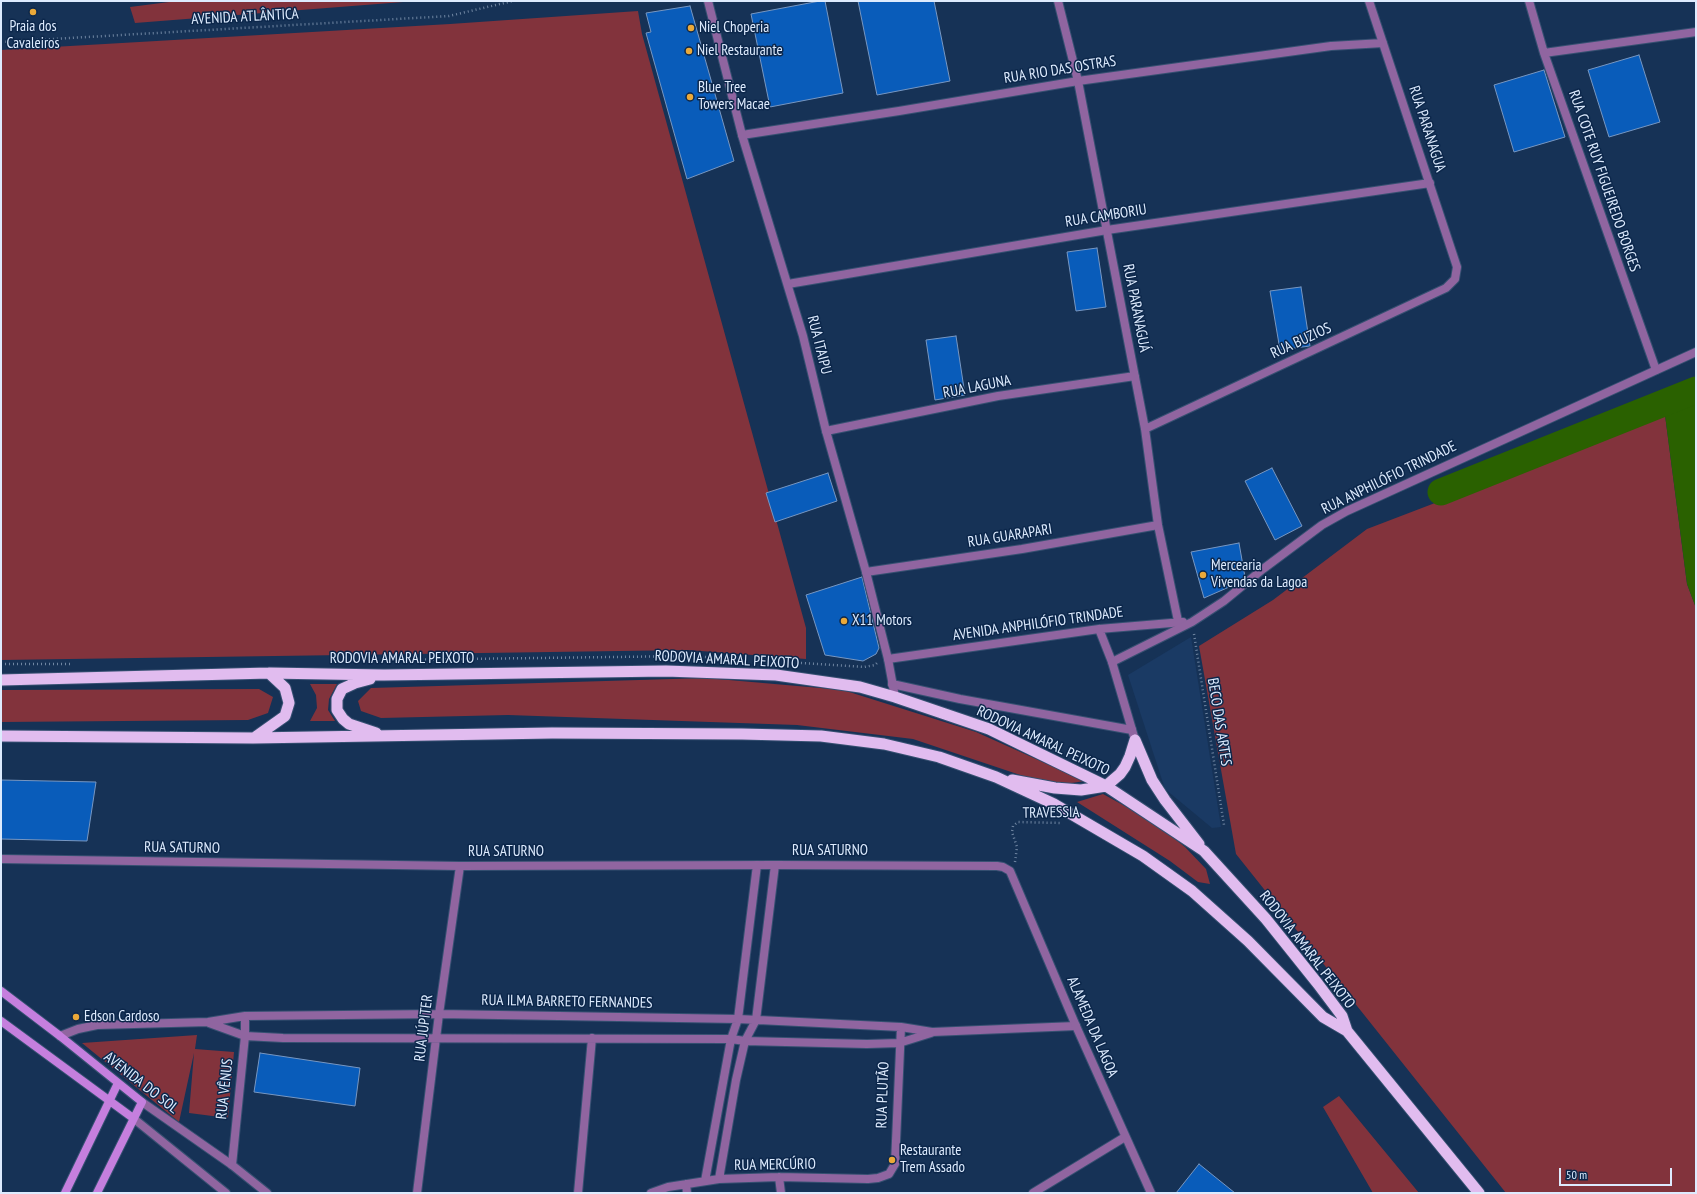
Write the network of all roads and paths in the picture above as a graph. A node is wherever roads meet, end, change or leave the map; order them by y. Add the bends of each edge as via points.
1 (513, 1) edge
2 (708, 1) edge
3 (1058, 1) edge
4 (1368, 1) edge
5 (1529, 1) edge
6 (1696, 32) edge
7 (1, 42) edge
8 (1383, 43) junction
9 (1544, 53) junction
10 (1078, 81) junction
11 (742, 135) junction
12 (1430, 183) junction
13 (1107, 230) junction
14 (1457, 267) joint
15 (788, 284) junction
16 (1696, 352) edge
17 (1656, 370) junction
18 (1135, 376) junction
19 (1145, 429) junction
20 (826, 431) junction
21 (1158, 525) junction
22 (866, 572) junction
23 (1178, 621) junction
24 (1192, 626) junction
25 (1099, 629) junction
26 (743, 659) dead end
27 (888, 659) junction
28 (383, 660) dead end
29 (879, 660) dead end
30 (781, 662) dead end
31 (1112, 662) junction
32 (1, 664) edge
33 (79, 664) dead end
34 (269, 673) junction
35 (384, 675) junction
36 (1, 680) edge
37 (892, 684) junction
38 (895, 697) junction
39 (1133, 735) junction
40 (1, 736) edge
41 (382, 736) junction
42 (253, 738) junction
43 (996, 777) junction
44 (1106, 786) junction
45 (1068, 823) dead end
46 (1224, 825) dead end
47 (1204, 851) junction
48 (1, 859) edge
49 (757, 865) junction
50 (775, 865) junction
51 (460, 866) junction
52 (1012, 868) junction
53 (1, 992) edge
54 (439, 1014) junction
55 (245, 1016) junction
56 (738, 1019) junction
57 (756, 1020) junction
58 (1, 1021) edge
59 (208, 1022) junction
60 (1076, 1026) junction
61 (901, 1027) junction
62 (1346, 1031) junction
63 (932, 1032) junction
64 (60, 1036) junction
65 (245, 1036) junction
66 (437, 1038) junction
67 (592, 1038) junction
68 (731, 1039) junction
69 (745, 1041) junction
70 (900, 1043) junction
71 (118, 1083) junction
72 (110, 1102) junction
73 (142, 1102) junction
74 (133, 1118) junction
75 (1125, 1137) junction
76 (895, 1164) joint
77 (232, 1165) junction
78 (778, 1177) junction
79 (719, 1180) junction
80 (705, 1181) junction
81 (686, 1184) junction
82 (65, 1193) edge
83 (97, 1193) edge
84 (226, 1193) edge
85 (266, 1193) edge
86 (417, 1193) edge
87 (578, 1193) edge
88 (651, 1193) edge
89 (687, 1193) edge
90 (781, 1193) edge
91 (1033, 1193) edge
92 (1151, 1193) edge
93 (1479, 1193) edge

1 - 7 path, AVENIDA ATLÂNTICA via 449,16
2 - 11 street, RUA ITAIPU
3 - 10 street, RUA PARANAGUÁ
4 - 8 street, RUA PARANAGUA
5 - 9 street, RUA COTE RUY FIGUEIREDO BORGES
6 - 9 street
8 - 10 street, RUA RIO DAS OSTRAS via 1309,49
8 - 12 street, RUA PARANAGUA
9 - 17 street, RUA COTE RUY FIGUEIREDO BORGES
10 - 11 street, RUA RIO DAS OSTRAS
10 - 13 street, RUA PARANAGUÁ
11 - 15 street, RUA ITAIPU
12 - 13 street, RUA CAMBORIU
12 - 14 street, RUA PARANAGUA
13 - 15 street, RUA CAMBORIU
13 - 18 street, RUA PARANAGUÁ
14 - 19 street, RUA BUZIOS via 1455,279 1446,288
15 - 20 street, RUA ITAIPU
16 - 17 street, RUA ANPHILÓFIO TRINDADE
17 - 24 street, RUA ANPHILÓFIO TRINDADE via 1347,511 1322,525
18 - 19 street, RUA PARANAGUÁ
18 - 20 street, RUA LAGUNA via 998,396
19 - 21 street, RUA PARANAGUÁ
20 - 22 street, RUA ITAIPU
21 - 22 street, RUA GUARAPARI
21 - 23 street, RUA PARANAGUÁ
22 - 27 street, RUA ITAIPU
23 - 24 street, AVENIDA ANPHILÓFIO TRINDADE
23 - 25 street, AVENIDA ANPHILÓFIO TRINDADE
24 - 31 street, RUA ANPHILÓFIO TRINDADE
24 - 46 path
25 - 27 street, AVENIDA ANPHILÓFIO TRINDADE
25 - 31 street
26 - 28 path via 689,656
27 - 37 street, RUA ITAIPU
29 - 30 path via 875,666 864,667
31 - 39 street
32 - 33 path
34 - 35 highway, RODOVIA AMARAL PEIXOTO
34 - 36 highway, RODOVIA AMARAL PEIXOTO
34 - 42 highway via 285,688 289,703 285,716
35 - 38 highway, RODOVIA AMARAL PEIXOTO via 666,671 776,675 860,688
35 - 41 highway via 342,689 336,705 339,715 349,724
37 - 38 street, RUA ITAIPU
37 - 39 street
38 - 44 highway, RODOVIA AMARAL PEIXOTO via 989,729
39 - 44 highway via 1130,756 1125,767
39 - 47 highway via 1152,780
40 - 42 highway, RODOVIA AMARAL PEIXOTO
41 - 42 highway, RODOVIA AMARAL PEIXOTO
41 - 43 highway, RODOVIA AMARAL PEIXOTO via 560,733 821,736 884,744 939,757
43 - 44 highway via 1080,790
43 - 62 highway, RODOVIA AMARAL PEIXOTO via 1084,820 1162,869 1248,941 1323,1017
44 - 47 highway, RODOVIA AMARAL PEIXOTO
45 - 52 path, TRAVESSIA via 1018,822 1013,826 1012,832 1017,847
47 - 62 highway, RODOVIA AMARAL PEIXOTO via 1266,919 1318,984 1342,1016
48 - 51 street, RUA SATURNO
49 - 50 street, RUA SATURNO
49 - 51 street, RUA SATURNO
49 - 56 street
50 - 52 street, RUA SATURNO
50 - 57 street
51 - 54 street, RUA JÚPITER
52 - 60 street, ALAMEDA DA LAGOA
53 - 64 main road, AVENIDA DO SOL
54 - 55 street, RUA ILMA BARRETO FERNANDES
54 - 56 street, RUA ILMA BARRETO FERNANDES
54 - 66 street, RUA JÚPITER
55 - 59 street, RUA ILMA BARRETO FERNANDES
55 - 65 street, RUA VÊNUS
56 - 57 street, RUA ILMA BARRETO FERNANDES
56 - 68 street
57 - 61 street, RUA ILMA BARRETO FERNANDES
57 - 69 street
58 - 72 main road
59 - 64 street, RUA ILMA BARRETO FERNANDES via 96,1025
59 - 65 street
60 - 63 street, RUA ILMA BARRETO FERNANDES
60 - 75 street, ALAMEDA DA LAGOA
61 - 63 street, RUA ILMA BARRETO FERNANDES
61 - 70 street, RUA PLUTÃO
62 - 93 highway, RODOVIA AMARAL PEIXOTO
63 - 70 street
64 - 71 main road, AVENIDA DO SOL
65 - 66 street
65 - 77 street, RUA VÊNUS
66 - 67 street
66 - 86 street, RUA JÚPITER
67 - 68 street
67 - 87 street
68 - 69 street
68 - 80 street
69 - 70 street
69 - 79 street
70 - 76 street, RUA PLUTÃO
71 - 72 main road
71 - 73 main road, AVENIDA DO SOL
72 - 74 main road
72 - 82 main road
73 - 74 main road
73 - 77 street, AVENIDA DO SOL
74 - 83 main road
74 - 84 street
75 - 91 street
75 - 92 street, ALAMEDA DA LAGOA
76 - 78 street, RUA MERCÚRIO via 888,1174 878,1178
77 - 85 street, AVENIDA DO SOL
78 - 79 street, RUA MERCÚRIO
78 - 90 street
79 - 80 street, RUA MERCÚRIO
80 - 81 street, RUA MERCÚRIO
81 - 88 street, RUA MERCÚRIO
81 - 89 street

